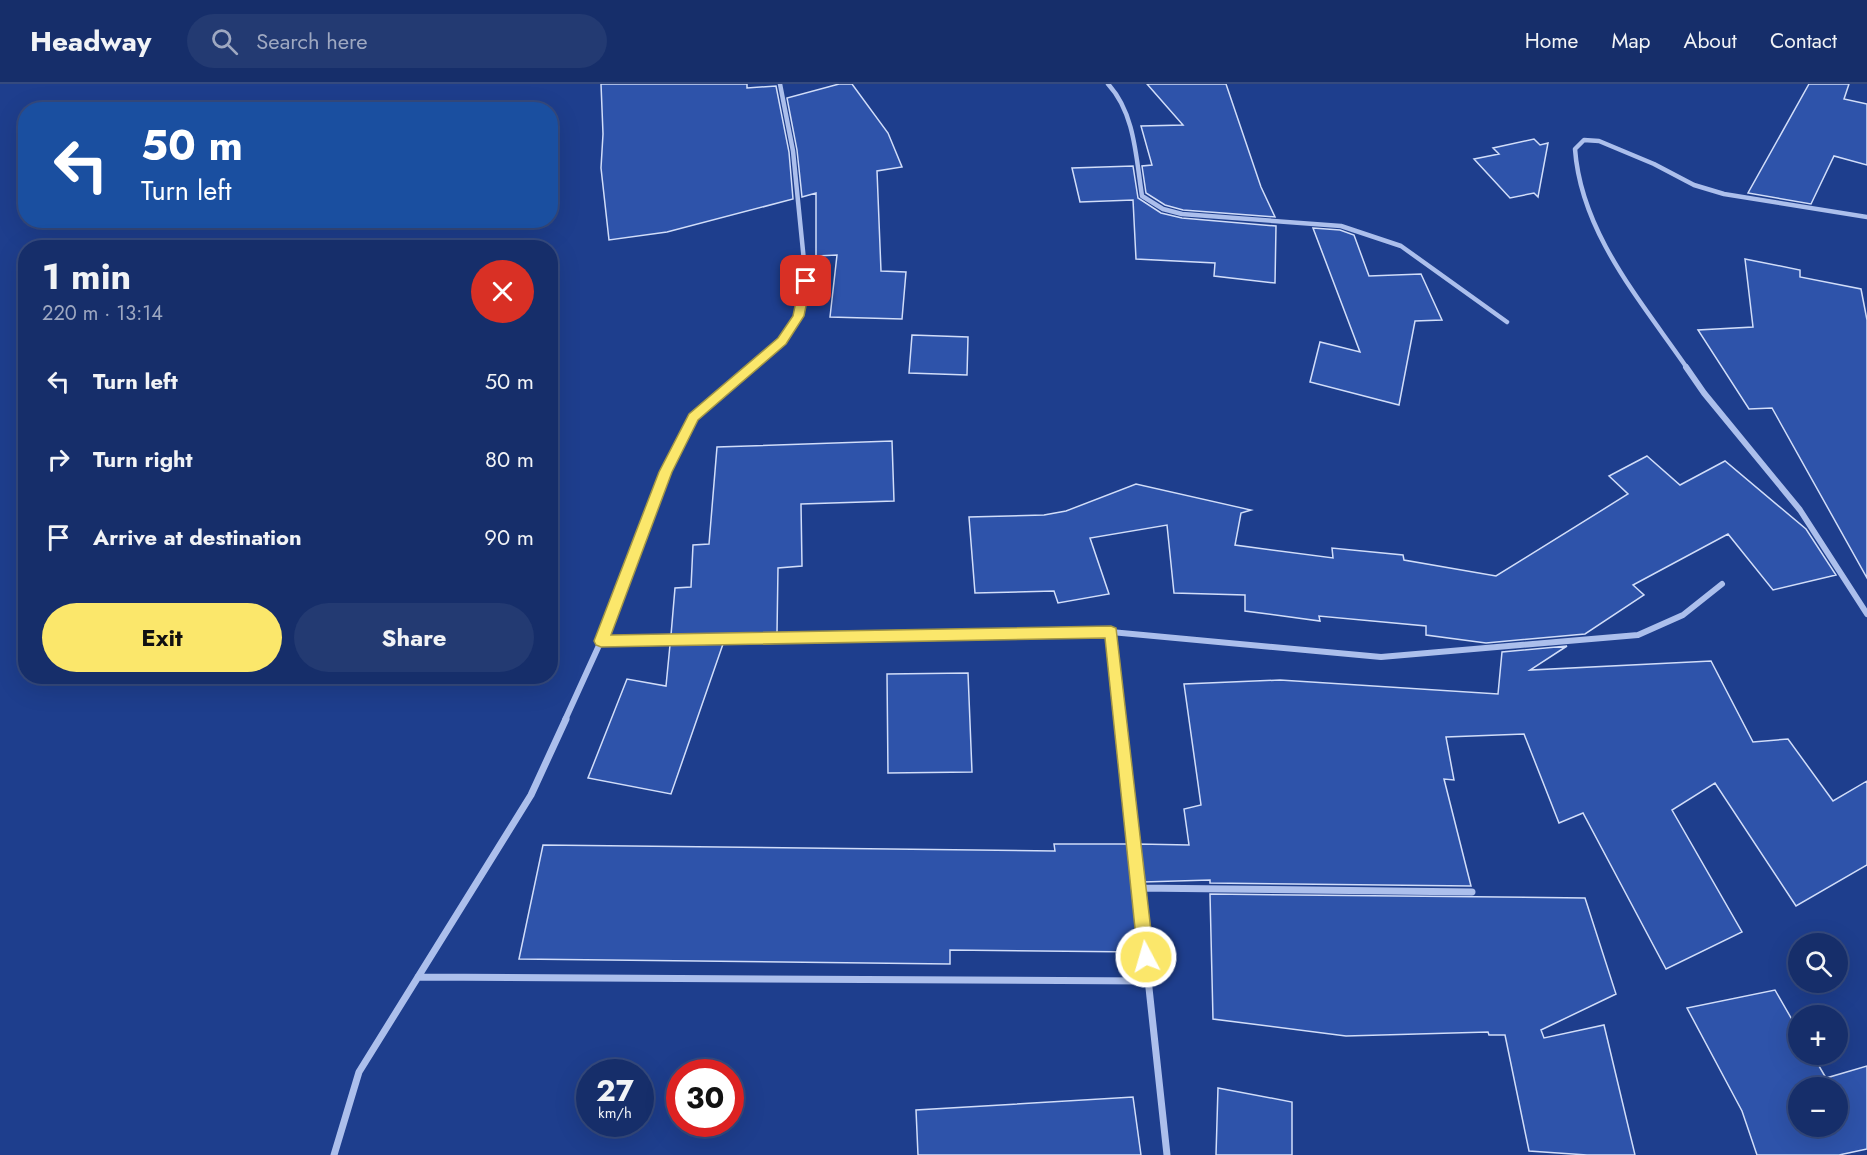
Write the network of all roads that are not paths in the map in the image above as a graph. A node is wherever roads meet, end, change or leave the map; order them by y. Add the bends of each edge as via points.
1 (780, 84) edge
2 (1108, 84) edge
3 (1867, 217) edge
4 (1507, 322) dead end
5 (1722, 584) dead end
6 (1867, 614) edge
7 (1111, 632) junction
8 (601, 641) junction
9 (1139, 888) junction
10 (1472, 892) dead end
11 (418, 977) junction
12 (1149, 981) junction
13 (334, 1155) edge
14 (1167, 1155) edge

1 - 8 street via 793,151 806,281 799,316 782,341 693,417 666,472
2 - 4 street via 1118,91 1129,123 1142,196 1163,209 1182,214 1341,226 1401,246
3 - 6 street via 1714,191 1599,141 1584,140 1575,149 1577,176 1604,247 1704,393 1800,510
5 - 7 street via 1683,615 1638,635 1381,657
7 - 8 street
7 - 9 street
8 - 11 street via 531,795
9 - 10 street
9 - 12 street
11 - 12 street
11 - 13 street via 359,1072
12 - 14 street

